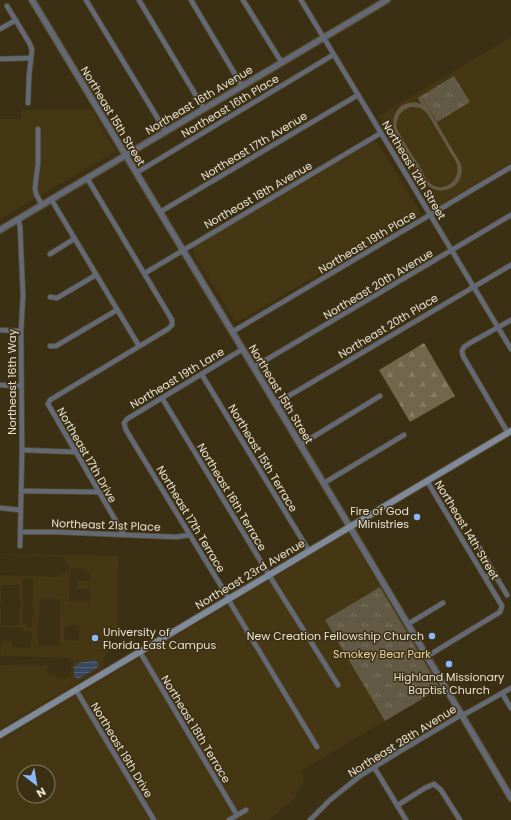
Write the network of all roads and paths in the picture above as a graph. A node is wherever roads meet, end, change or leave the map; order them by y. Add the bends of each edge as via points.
1 (32, 0) edge
2 (86, 0) edge
3 (139, 0) edge
4 (191, 0) edge
5 (243, 0) edge
6 (301, 0) edge
7 (387, 0) edge
8 (7, 6) dead end
9 (16, 20) junction
10 (0, 29) edge
11 (324, 38) junction
12 (334, 55) junction
13 (32, 58) junction
14 (0, 59) edge
15 (282, 63) junction
16 (242, 86) junction
17 (358, 95) junction
18 (28, 103) dead end
19 (204, 109) junction
20 (38, 129) dead end
21 (166, 132) junction
22 (381, 133) junction
23 (126, 156) junction
24 (511, 167) edge
25 (136, 173) junction
26 (87, 178) junction
27 (51, 199) junction
28 (42, 205) junction
29 (160, 212) junction
30 (431, 214) junction
31 (511, 215) edge
32 (18, 219) junction
33 (0, 230) edge
34 (74, 239) junction
35 (183, 250) junction
36 (452, 250) junction
37 (50, 254) dead end
38 (511, 265) edge
39 (145, 273) junction
40 (96, 275) junction
41 (474, 286) junction
42 (50, 297) dead end
43 (117, 310) junction
44 (511, 320) edge
45 (498, 327) junction
46 (0, 330) edge
47 (21, 331) junction
48 (232, 332) junction
49 (50, 346) dead end
50 (139, 346) junction
51 (243, 349) junction
52 (511, 349) edge
53 (254, 367) junction
54 (202, 375) junction
55 (0, 385) edge
56 (21, 386) junction
57 (380, 396) dead end
58 (162, 398) junction
59 (275, 404) junction
60 (124, 424) joint
61 (510, 432) edge
62 (404, 435) dead end
63 (300, 445) junction
64 (22, 450) junction
65 (75, 452) junction
66 (427, 481) junction
67 (324, 483) junction
68 (21, 492) junction
69 (99, 492) junction
70 (0, 508) edge
71 (20, 510) junction
72 (350, 527) junction
73 (20, 532) junction
74 (124, 535) junction
75 (190, 535) junction
76 (20, 546) dead end
77 (480, 548) dead end
78 (309, 551) junction
79 (494, 573) junction
80 (269, 575) junction
81 (485, 578) junction
82 (507, 595) dead end
83 (228, 599) junction
84 (443, 603) dead end
85 (408, 624) junction
86 (140, 652) junction
87 (426, 657) junction
88 (338, 685) dead end
89 (511, 688) edge
90 (76, 690) junction
91 (502, 693) junction
92 (511, 708) edge
93 (461, 715) junction
94 (0, 735) edge
95 (317, 747) dead end
96 (374, 767) junction
97 (511, 798) edge
98 (398, 805) junction
99 (246, 810) dead end
100 (237, 815) junction
101 (154, 820) edge
102 (229, 820) edge
103 (310, 820) edge
104 (406, 820) edge
105 (460, 820) edge

1 - 23 street, Northeast 15th Street
2 - 21 street
3 - 19 street
4 - 16 street
5 - 15 street
6 - 11 street, Northeast 12th Street
7 - 11 street, Northeast 16th Avenue
8 - 9 street
9 - 10 street
9 - 13 street via 30,44
11 - 12 street, Northeast 12th Street
11 - 15 street, Northeast 16th Avenue
12 - 17 street, Northeast 12th Street
12 - 25 street, Northeast 16th Place
13 - 14 street
13 - 18 street
15 - 16 street, Northeast 16th Avenue
16 - 19 street, Northeast 16th Avenue
17 - 22 street, Northeast 12th Street
17 - 29 street, Northeast 17th Avenue
19 - 21 street, Northeast 16th Avenue
20 - 28 street via 35,188
21 - 23 street, Northeast 16th Avenue
22 - 30 street, Northeast 12th Street
22 - 35 street, Northeast 18th Avenue
23 - 25 street, Northeast 15th Street
23 - 26 street, Northeast 16th Avenue
24 - 30 street, Northeast 19th Place
25 - 29 street, Northeast 15th Street
26 - 27 street, Northeast 16th Avenue
26 - 39 street
27 - 28 street, Northeast 16th Avenue
27 - 34 street
28 - 32 street, Northeast 16th Avenue
29 - 35 street, Northeast 15th Street
30 - 36 street, Northeast 12th Street
30 - 48 street, Northeast 19th Place
31 - 36 street, Northeast 20th Avenue
32 - 33 street, Northeast 16th Avenue
32 - 47 street, Northeast 16th Way via 23,283
34 - 37 street
34 - 40 street
35 - 39 street, Northeast 18th Avenue
35 - 48 street, Northeast 15th Street
36 - 41 street, Northeast 12th Street
36 - 53 street, Northeast 20th Avenue
38 - 41 street, Northeast 20th Place
39 - 50 street via 170,315 172,323 168,329
40 - 42 street via 57,298
40 - 43 street
41 - 45 street, Northeast 12th Street
41 - 59 street, Northeast 20th Place
43 - 49 street via 56,346
43 - 50 street
44 - 45 street
45 - 52 street, Northeast 12th Street
45 - 61 street via 464,347 462,352
46 - 47 street
47 - 56 street, Northeast 16th Way
48 - 51 street, Northeast 15th Street
50 - 65 street, Northeast 17th Drive via 50,400 48,404
51 - 53 street, Northeast 15th Street
51 - 54 street, Northeast 19th Lane
53 - 59 street, Northeast 15th Street
54 - 58 street, Northeast 19th Lane
54 - 78 street, Northeast 15th Terrace
55 - 56 street
56 - 64 street, Northeast 16th Way
57 - 63 street
58 - 60 street, Northeast 19th Lane via 127,419
58 - 80 street, Northeast 16th Terrace
59 - 63 street, Northeast 15th Street
60 - 75 street, Northeast 17th Terrace
61 - 66 main road, Northeast 23rd Avenue
62 - 67 street
63 - 67 street, Northeast 15th Street
64 - 65 street
64 - 68 street, Northeast 16th Way
65 - 69 street, Northeast 17th Drive
66 - 72 main road, Northeast 23rd Avenue
66 - 81 street, Northeast 14th Street
67 - 72 street, Northeast 15th Street
68 - 69 street
68 - 71 street, Northeast 16th Way
69 - 74 street, Northeast 17th Drive
70 - 71 street
71 - 73 street, Northeast 16th Way
72 - 78 main road, Northeast 23rd Avenue
72 - 85 street, Northeast 15th Street
73 - 74 street, Northeast 21st Place
73 - 76 street, Northeast 16th Way
74 - 75 street, Northeast 21st Place
75 - 83 street, Northeast 17th Terrace
77 - 79 street
78 - 80 main road, Northeast 23rd Avenue
79 - 81 street
79 - 82 street
80 - 83 main road, Northeast 23rd Avenue
80 - 88 street, Northeast 16th Terrace
81 - 87 street, Northeast 14th Street via 502,606 500,612
83 - 86 main road, Northeast 23rd Avenue
83 - 95 street, Northeast 17th Terrace
84 - 85 street
85 - 87 street, Northeast 15th Street
86 - 90 main road, Northeast 23rd Avenue
86 - 100 street, Northeast 18th Terrace
87 - 93 street, Northeast 15th Street
89 - 91 street, Northeast 28th Avenue
90 - 94 main road, Northeast 23rd Avenue
90 - 101 street, Northeast 19th Drive
91 - 92 street
91 - 93 street, Northeast 28th Avenue
93 - 96 street, Northeast 28th Avenue
93 - 97 street, Northeast 15th Street
96 - 98 street
96 - 103 street, Northeast 28th Avenue via 345,787
98 - 104 street
98 - 105 street via 434,784 441,790
99 - 100 street
100 - 102 street

